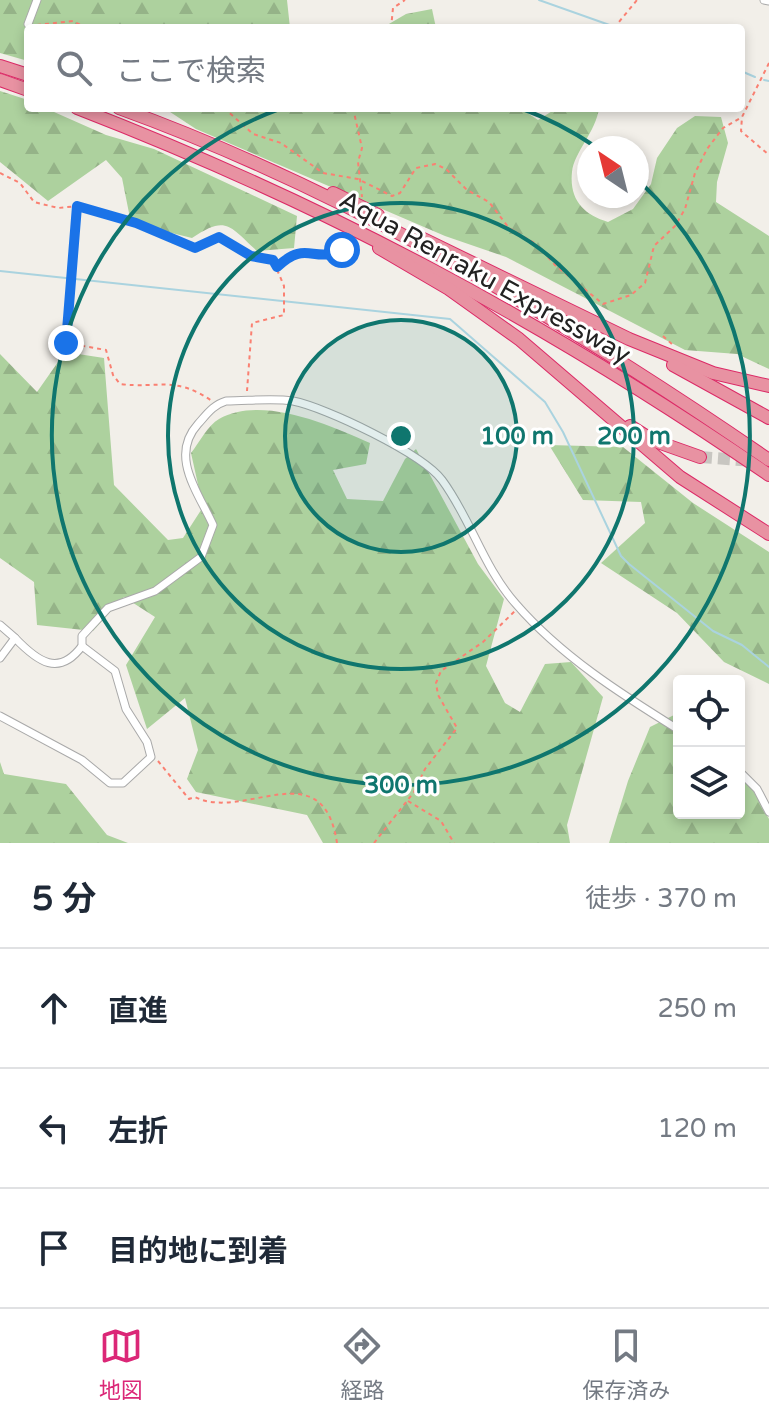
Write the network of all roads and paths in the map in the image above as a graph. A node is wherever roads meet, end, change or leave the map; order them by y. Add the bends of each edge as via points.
1 (37, 0) edge
2 (405, 0) edge
3 (637, 0) edge
4 (28, 24) edge
5 (59, 24) edge
6 (79, 24) edge
7 (391, 24) edge
8 (617, 24) edge
9 (769, 63) edge
10 (0, 66) edge
11 (24, 74) edge
12 (0, 80) edge
13 (24, 89) edge
14 (745, 111) edge
15 (88, 112) edge
16 (127, 112) edge
17 (228, 112) edge
18 (354, 112) edge
19 (744, 112) edge
20 (742, 117) junction
21 (769, 155) edge
22 (243, 168) junction
23 (0, 173) edge
24 (358, 179) junction
25 (363, 198) dead end
26 (77, 206) junction
27 (342, 250) dead end
28 (277, 267) junction
29 (629, 339) junction
30 (769, 386) edge
31 (585, 396) junction
32 (246, 401) junction
33 (216, 404) junction
34 (769, 418) edge
35 (700, 457) tunnel mouth
36 (769, 460) edge
37 (769, 475) edge
38 (769, 534) edge
39 (518, 607) junction
40 (0, 625) edge
41 (15, 638) junction
42 (82, 646) junction
43 (0, 658) edge
44 (0, 716) edge
45 (673, 726) edge
46 (151, 757) junction
47 (745, 777) edge
48 (407, 800) junction
49 (769, 812) edge
50 (337, 843) edge
51 (374, 843) edge
52 (454, 843) edge

1 - 4 street
2 - 7 path via 393,8
3 - 8 path
5 - 6 path
9 - 14 path
10 - 11 highway
12 - 13 highway
15 - 22 highway, Aqua Renraku Expressway
16 - 22 highway, Aqua Renraku Expressway
17 - 24 path via 253,134 281,143 323,173
18 - 24 path via 362,148
19 - 20 path
20 - 21 path via 741,131
20 - 24 path via 723,128 707,149 685,209 654,246 645,283 613,303 603,304 586,292 446,169 435,164 416,168 400,193 392,196
22 - 29 highway via 347,199
22 - 31 highway via 449,289
22 - 36 highway, Aqua Renraku Expressway via 337,204 549,317
22 - 37 highway, Aqua Renraku Expressway via 544,329
23 - 26 path via 20,183 34,202
24 - 25 path
26 - 28 path via 195,248 219,237 251,256 273,260
26 - 33 path via 66,343 106,350 120,384 168,383
27 - 28 path via 328,256 301,251
28 - 32 path via 284,286 284,315 252,323
29 - 30 highway via 713,373
29 - 34 highway
31 - 35 highway via 652,440
31 - 38 highway via 680,477
32 - 33 street
32 - 39 street via 294,401 429,464 444,482 494,577
33 - 42 street via 187,435 182,454 213,525 201,557 155,591 100,614 82,636
39 - 45 street via 590,672
39 - 48 path via 483,642 441,671 438,695 457,728
40 - 41 street
41 - 42 street via 34,656 63,665
41 - 43 street
42 - 46 street via 115,671 126,709
44 - 46 street via 82,760 115,786
46 - 50 path via 189,799 301,795 322,802 332,815
47 - 49 street
48 - 51 path
48 - 52 path via 441,821

